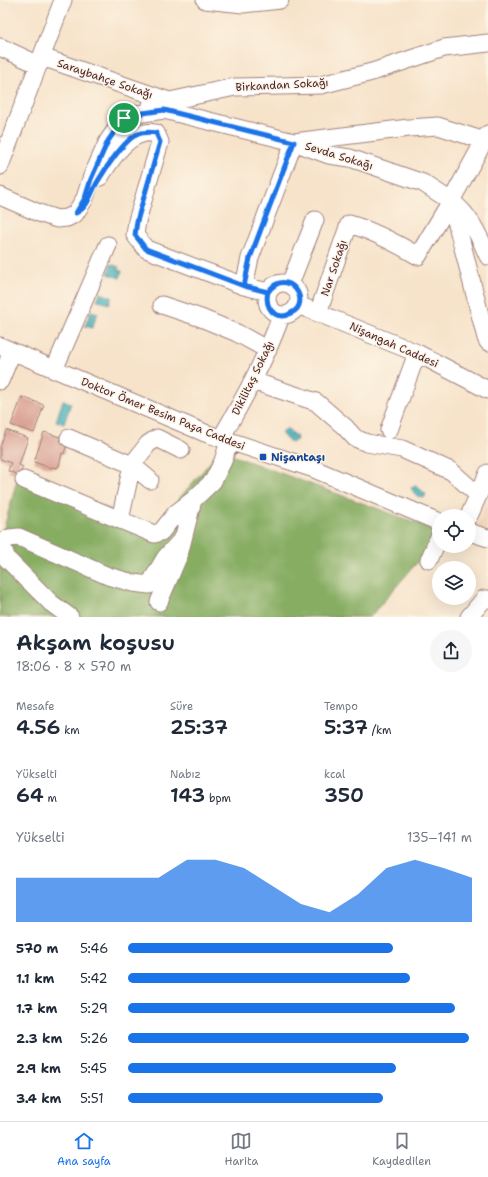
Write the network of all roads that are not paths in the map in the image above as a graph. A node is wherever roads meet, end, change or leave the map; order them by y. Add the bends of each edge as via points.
1 (63, 0) edge
2 (205, 0) edge
3 (280, 0) edge
4 (488, 42) edge
5 (0, 47) edge
6 (40, 61) junction
7 (169, 101) junction
8 (124, 118) junction
9 (5, 137) edge
10 (487, 139) edge
11 (294, 142) junction
12 (0, 166) edge
13 (0, 196) edge
14 (451, 201) junction
15 (76, 213) junction
16 (315, 220) dead end
17 (108, 245) dead end
18 (488, 256) edge
19 (290, 284) junction
20 (244, 286) junction
21 (268, 292) junction
22 (162, 305) dead end
23 (298, 305) junction
24 (318, 312) junction
25 (281, 316) junction
26 (488, 342) edge
27 (6, 349) edge
28 (268, 350) junction
29 (417, 353) junction
30 (54, 370) junction
31 (0, 380) edge
32 (253, 381) junction
33 (488, 390) edge
34 (389, 430) dead end
35 (69, 438) dead end
36 (225, 440) junction
37 (181, 450) dead end
38 (132, 465) junction
39 (488, 472) edge
40 (24, 480) dead end
41 (150, 480) dead end
42 (478, 495) junction
43 (192, 500) junction
44 (472, 509) edge
45 (432, 519) edge
46 (120, 520) junction
47 (476, 534) edge
48 (183, 538) junction
49 (488, 538) edge
50 (432, 553) edge
51 (429, 560) dead end
52 (488, 599) edge
53 (159, 602) dead end
54 (70, 617) edge
55 (469, 617) edge

1 - 6 street
2 - 3 street via 243,4
4 - 7 street, Birkandan Sokağı via 444,48 372,72 321,85 235,87
5 - 6 street, Saraybahçe Sokağı
6 - 7 street, Saraybahçe Sokağı
6 - 9 street
7 - 8 street, Birkandan Sokağı via 134,109
8 - 11 street, Sevda Sokaḡı via 164,110
8 - 15 street via 108,141 85,198
9 - 12 street
10 - 11 street via 438,126
10 - 14 street
11 - 14 street, Sevda Sokaḡı via 423,183
11 - 20 street via 250,258
13 - 15 street via 57,219 67,218
14 - 18 street, Sevda Sokaḡı via 461,208
14 - 24 street, Nar Sokağı via 418,256 364,228 349,224
14 - 26 street
15 - 20 street via 88,202 109,163 127,143 137,135 156,133 160,142 135,235 146,249
16 - 19 street
17 - 30 street
19 - 21 street via 283,282
19 - 23 street via 299,294
20 - 21 street
21 - 25 street via 267,302 270,309
22 - 28 street via 237,333
23 - 24 street, Nişangah Caddesi
23 - 25 street via 294,312
24 - 29 street, Nişangah Caddesi
25 - 28 street, Dikilitaş Sokağı
27 - 30 street, Doktor Ömer Besim Paşa Caddesi
27 - 31 street
28 - 32 street, Dikilitaş Sokağı
29 - 33 street, Nişangah Caddesi
29 - 34 street
30 - 36 street, Doktor Ömer Besim Paşa Caddesi
32 - 36 street, Dikilitaş Sokağı
32 - 42 street via 316,402 356,438 367,443 402,449 451,471
35 - 38 street
36 - 43 street, Dikilitaş Sokağı via 223,461 213,481
36 - 45 street, Doktor Ömer Besim Paşa Caddesi via 314,469
37 - 38 street via 157,438 148,444
38 - 41 street
38 - 46 street
39 - 42 street
40 - 46 street, Dikilitaş Sokağı
42 - 44 street
43 - 46 street, Dikilitaş Sokağı via 176,513 161,532 154,534
43 - 48 street
47 - 49 street
48 - 53 street via 179,555
48 - 54 street via 165,558 149,585 108,576 19,537 4,541 3,548 7,559 51,603
50 - 51 street
52 - 55 street via 484,600

